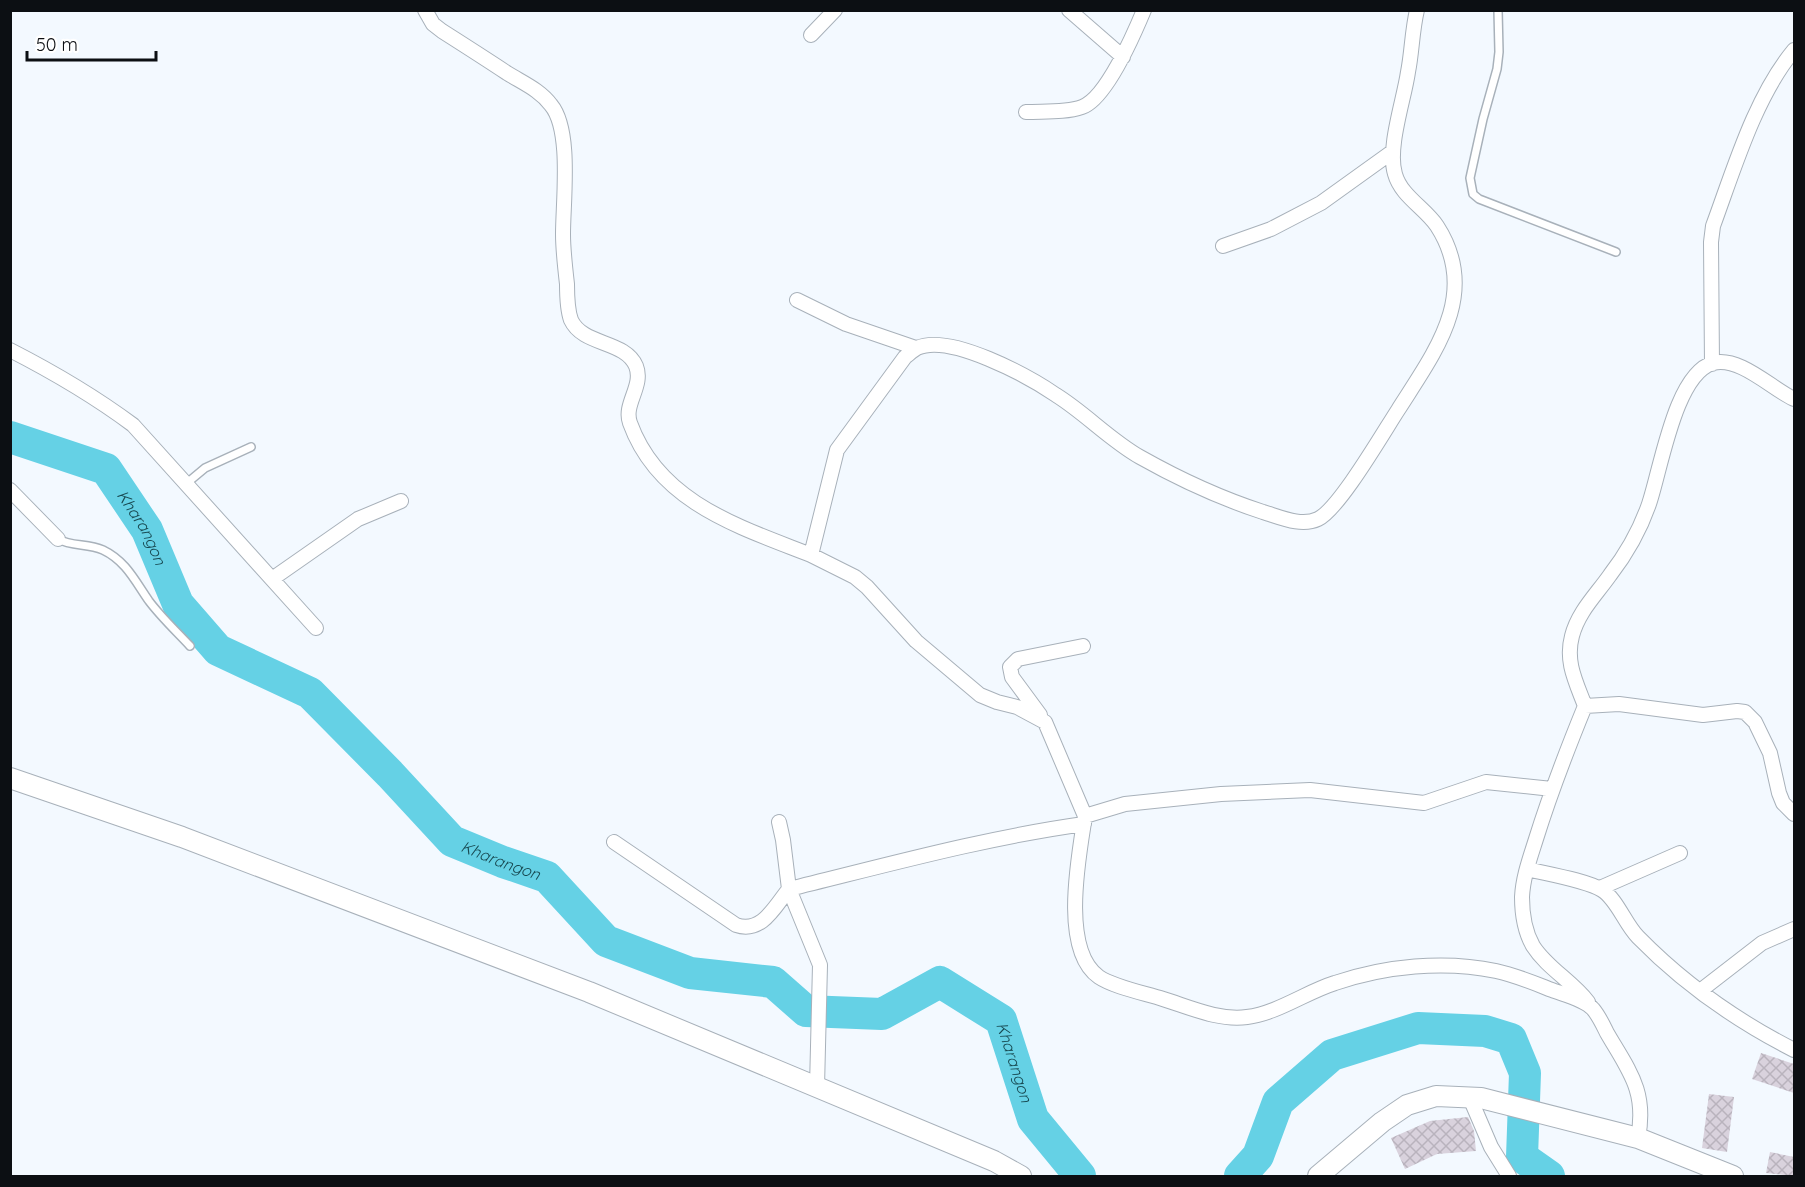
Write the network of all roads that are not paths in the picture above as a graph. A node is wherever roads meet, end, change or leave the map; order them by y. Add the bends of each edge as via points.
1 (425, 10) edge
2 (835, 10) edge
3 (1069, 10) edge
4 (1144, 10) edge
5 (1417, 10) edge
6 (1498, 10) edge
7 (811, 35) dead end
8 (1794, 51) edge
9 (1123, 57) junction
10 (1026, 112) dead end
11 (1392, 152) junction
12 (1223, 246) dead end
13 (1616, 252) dead end
14 (797, 300) dead end
15 (916, 348) junction
16 (10, 350) edge
17 (1713, 364) junction
18 (1794, 399) edge
19 (250, 447) dead end
20 (187, 483) junction
21 (10, 490) edge
22 (401, 501) dead end
23 (58, 539) joint
24 (812, 555) junction
25 (272, 579) junction
26 (315, 628) dead end
27 (190, 646) dead end
28 (1083, 646) dead end
29 (1585, 706) junction
30 (1045, 722) junction
31 (10, 778) edge
32 (1552, 789) junction
33 (1794, 814) edge
34 (1085, 820) junction
35 (779, 822) dead end
36 (614, 842) dead end
37 (1680, 853) dead end
38 (1527, 869) junction
39 (1600, 888) junction
40 (789, 889) junction
41 (1794, 928) edge
42 (1700, 991) junction
43 (1593, 1008) junction
44 (1794, 1050) edge
45 (817, 1087) junction
46 (1475, 1098) junction
47 (1638, 1138) junction
48 (1021, 1176) edge
49 (1318, 1176) edge
50 (1509, 1176) edge
51 (1732, 1176) edge

1 - 24 street via 442,31 539,92 553,106 564,139 563,238 568,308 579,330 626,354 634,363 638,383 628,416 646,456 700,507
2 - 7 street
3 - 9 street
4 - 9 street
5 - 11 street
6 - 13 lane via 1497,69 1470,178 1473,194
8 - 17 street via 1762,100 1713,226
9 - 10 street via 1100,92 1083,107
11 - 12 street via 1321,203 1271,229
11 - 15 street via 1397,181 1435,224 1454,261 1452,313 1436,351 1374,448 1330,511 1317,520 1293,521 1187,482 1137,455 1057,395 1013,369 964,350 930,345
14 - 15 street via 846,324
15 - 24 street via 897,366 837,450
16 - 20 street via 66,380 133,425
17 - 18 street via 1736,365
17 - 29 street via 1694,377 1677,405 1639,530 1587,604 1572,635 1570,667
19 - 20 lane via 205,468
20 - 25 street
21 - 23 street
22 - 25 street via 358,519
23 - 27 lane via 101,549 119,560
24 - 30 street via 855,577 916,641 980,695 1017,707
25 - 26 street
28 - 30 street via 1018,659 1010,667 1011,677
29 - 32 street
29 - 33 street via 1619,704 1703,715 1744,712 1755,722 1770,753 1783,803
30 - 34 street
31 - 45 street via 182,837 578,988
32 - 34 street via 1486,782 1424,803 1310,790 1221,794 1125,804
32 - 38 street
34 - 40 street
34 - 43 street via 1074,900 1076,928 1087,963 1105,980 1234,1018 1264,1013 1364,974 1464,966 1536,984
35 - 40 street
36 - 40 street via 744,928 763,921
37 - 39 street
38 - 39 street
38 - 43 street via 1522,896 1530,939 1547,963
39 - 42 street via 1636,936
40 - 45 street via 818,956
41 - 42 street via 1762,943
42 - 44 street
43 - 47 street via 1635,1081 1641,1107
45 - 48 street
46 - 47 street
46 - 49 street via 1436,1096 1407,1105
46 - 50 street via 1491,1147
47 - 51 street

